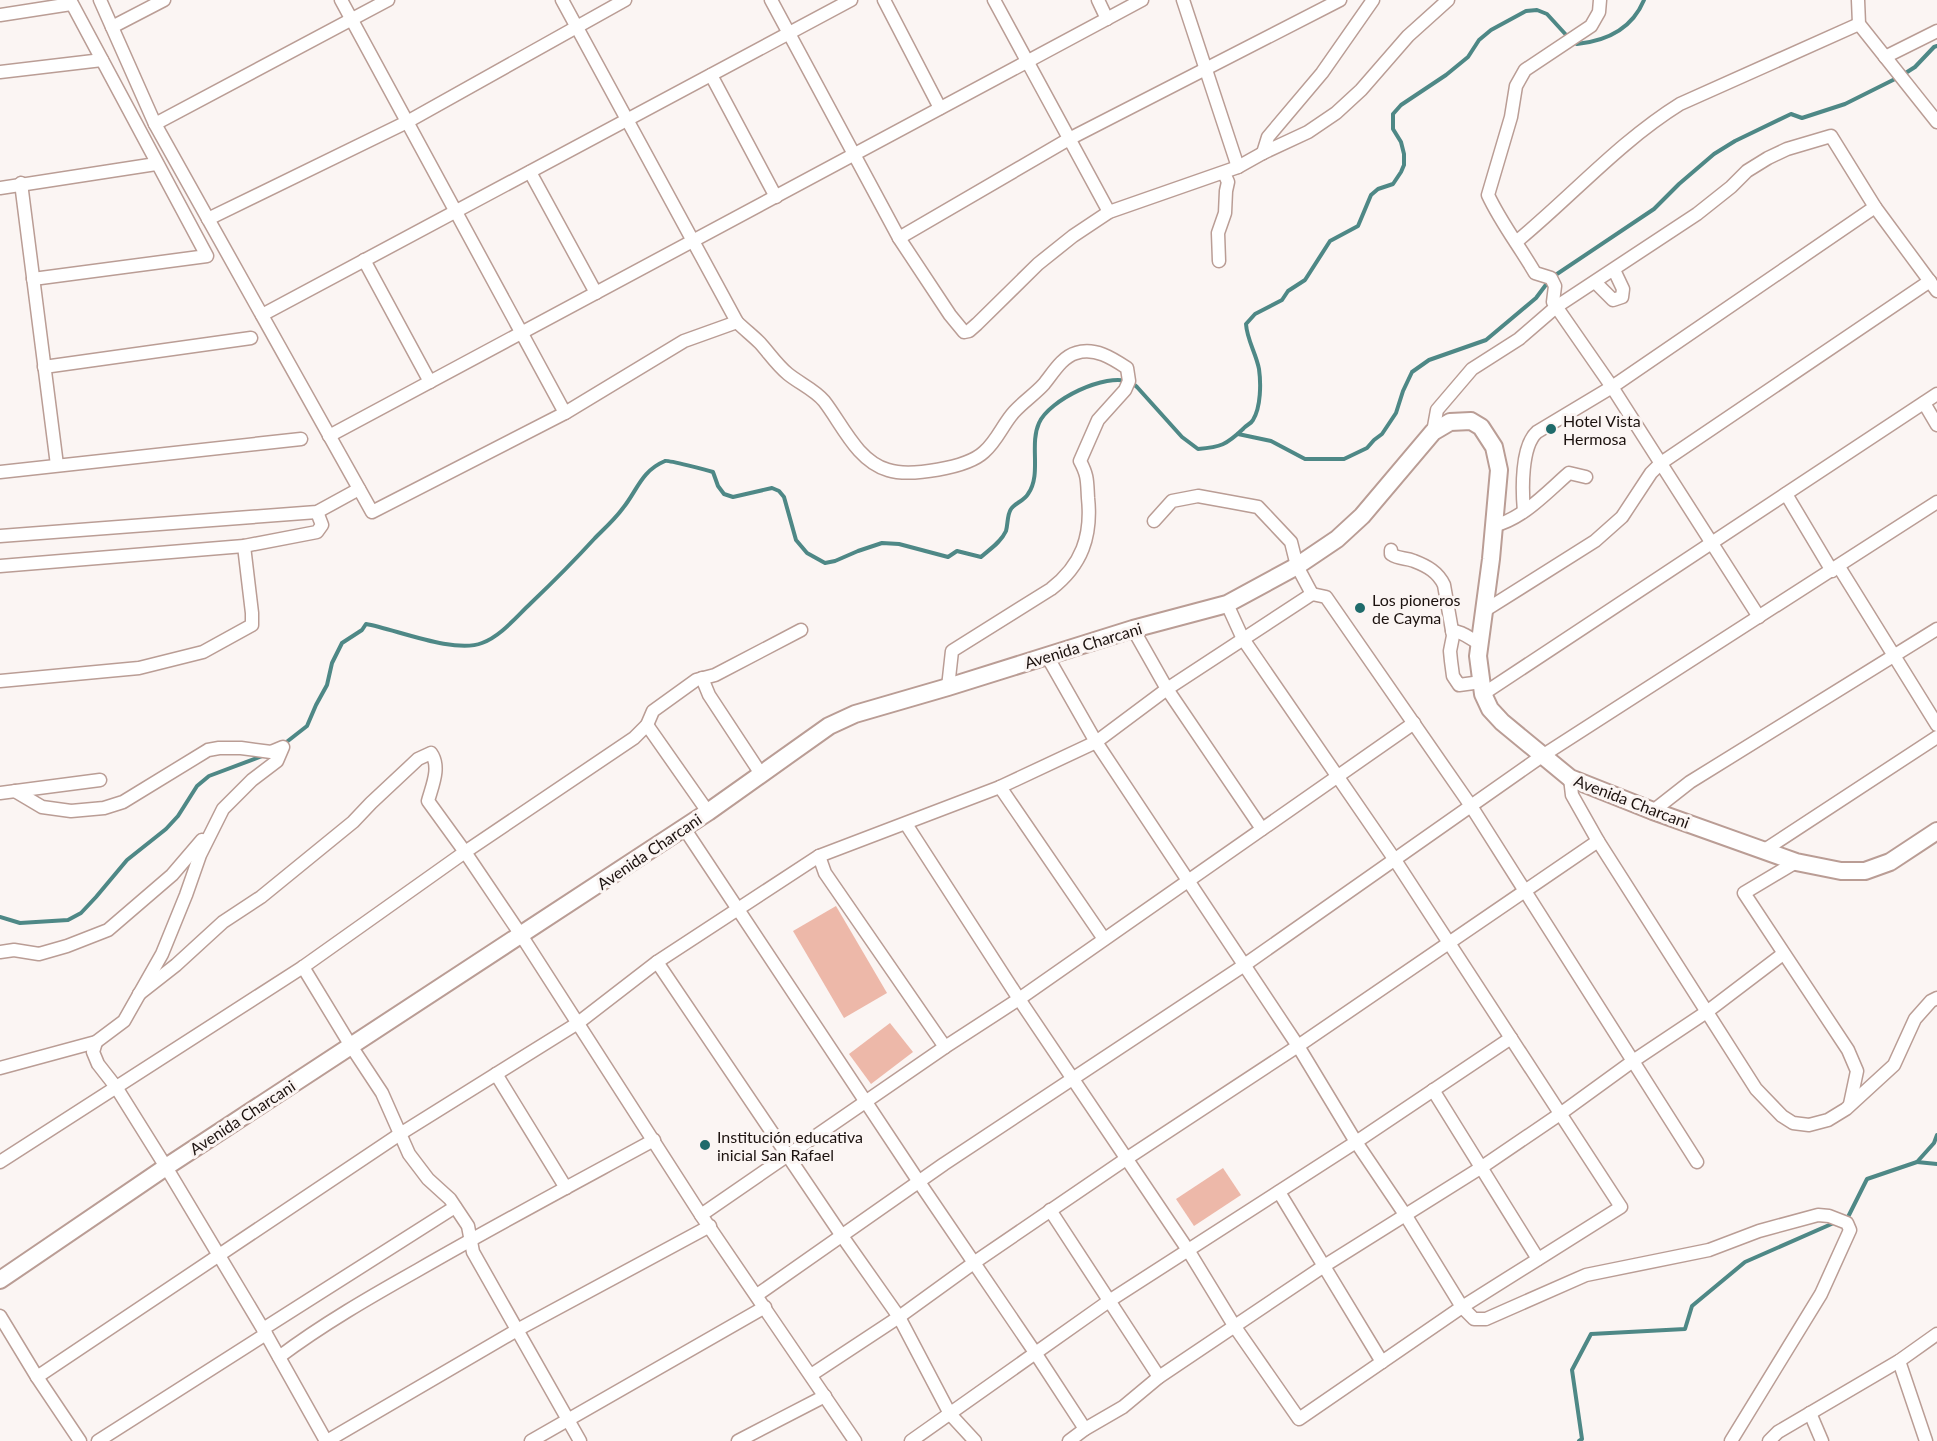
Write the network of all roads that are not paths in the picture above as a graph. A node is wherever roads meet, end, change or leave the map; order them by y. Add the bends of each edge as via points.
1 (100, 0) edge
2 (165, 0) edge
3 (341, 0) edge
4 (388, 0) edge
5 (562, 0) edge
6 (625, 0) edge
7 (771, 0) edge
8 (851, 0) edge
9 (884, 0) edge
10 (994, 0) edge
11 (1098, 0) edge
12 (1142, 0) edge
13 (1183, 0) edge
14 (1340, 0) edge
15 (1373, 0) edge
16 (1448, 0) edge
17 (1600, 0) edge
18 (1858, 0) edge
19 (70, 2) edge
20 (0, 15) edge
21 (351, 18) junction
22 (1107, 19) junction
23 (1859, 24) junction
24 (112, 27) junction
25 (576, 27) junction
26 (1937, 31) edge
27 (789, 33) junction
28 (1885, 57) junction
29 (102, 60) junction
30 (1027, 62) junction
31 (1206, 68) junction
32 (0, 72) edge
33 (711, 75) junction
34 (940, 108) junction
35 (627, 120) junction
36 (407, 122) junction
37 (1937, 122) edge
38 (155, 124) junction
39 (1069, 139) junction
40 (1263, 153) junction
41 (853, 155) junction
42 (156, 164) junction
43 (1238, 167) junction
44 (530, 172) junction
45 (1224, 172) junction
46 (21, 183) junction
47 (0, 188) edge
48 (776, 197) junction
49 (1875, 207) junction
50 (456, 211) junction
51 (1109, 212) junction
52 (208, 219) junction
53 (899, 238) junction
54 (692, 241) junction
55 (1516, 242) junction
56 (364, 260) junction
57 (1219, 261) dead end
58 (1614, 270) junction
59 (33, 279) junction
60 (1595, 282) junction
61 (1933, 286) edge
62 (596, 293) junction
63 (1556, 307) junction
64 (262, 315) junction
65 (737, 322) junction
66 (521, 333) junction
67 (250, 338) dead end
68 (44, 367) junction
69 (430, 382) junction
70 (1612, 387) junction
71 (1937, 394) edge
72 (1924, 404) junction
73 (565, 413) junction
74 (1937, 425) edge
75 (1433, 432) junction
76 (329, 436) junction
77 (301, 439) dead end
78 (1661, 463) junction
79 (57, 465) junction
80 (0, 472) edge
81 (1586, 477) dead end
82 (359, 489) junction
83 (1786, 494) junction
84 (1937, 502) edge
85 (1524, 511) junction
86 (317, 512) junction
87 (1154, 521) dead end
88 (1493, 526) junction
89 (0, 536) edge
90 (1712, 543) junction
91 (244, 546) junction
92 (1391, 550) dead end
93 (0, 566) edge
94 (1297, 567) junction
95 (1835, 569) junction
96 (1312, 594) junction
97 (1227, 604) junction
98 (1484, 611) junction
99 (1759, 617) junction
100 (1133, 629) junction
101 (1937, 629) edge
102 (801, 630) dead end
103 (1452, 631) junction
104 (1244, 639) junction
105 (1479, 643) junction
106 (1047, 656) junction
107 (1894, 657) junction
108 (702, 678) junction
109 (0, 681) edge
110 (948, 687) junction
111 (1482, 688) junction
112 (1167, 689) junction
113 (1413, 723) junction
114 (646, 725) junction
115 (1937, 725) edge
116 (1937, 737) edge
117 (1096, 742) junction
118 (1542, 756) junction
119 (761, 774) junction
120 (1338, 776) junction
121 (1570, 778) junction
122 (100, 780) dead end
123 (1000, 787) junction
124 (15, 791) junction
125 (0, 793) edge
126 (1472, 806) junction
127 (1653, 811) junction
128 (708, 812) junction
129 (906, 824) junction
130 (214, 825) junction
131 (684, 828) junction
132 (1262, 829) junction
133 (1937, 831) edge
134 (1598, 841) junction
135 (1763, 850) junction
136 (465, 852) junction
137 (819, 856) junction
138 (1395, 860) junction
139 (1796, 862) junction
140 (1187, 881) junction
141 (1524, 890) junction
142 (737, 910) junction
143 (521, 935) junction
144 (1104, 939) junction
145 (1450, 942) junction
146 (0, 952) edge
147 (1783, 954) junction
148 (657, 963) junction
149 (1243, 966) junction
150 (303, 967) junction
151 (139, 994) junction
152 (1937, 998) edge
153 (1019, 999) junction
154 (1708, 1011) junction
155 (578, 1023) junction
156 (1511, 1038) junction
157 (96, 1042) junction
158 (351, 1046) junction
159 (945, 1047) junction
160 (1298, 1047) junction
161 (1633, 1061) junction
162 (0, 1068) edge
163 (496, 1074) junction
164 (1074, 1078) junction
165 (116, 1087) junction
166 (1433, 1090) junction
167 (866, 1102) junction
168 (1849, 1106) junction
169 (1560, 1114) junction
170 (400, 1134) junction
171 (654, 1140) junction
172 (1356, 1142) junction
173 (787, 1156) junction
174 (1126, 1159) junction
175 (0, 1162) edge
176 (1697, 1162) dead end
177 (166, 1167) junction
178 (1482, 1167) junction
179 (919, 1182) junction
180 (566, 1188) junction
181 (1279, 1192) junction
182 (455, 1207) junction
183 (1050, 1210) junction
184 (701, 1215) junction
185 (1406, 1216) junction
186 (710, 1226) junction
187 (842, 1236) junction
188 (471, 1239) junction
189 (1188, 1250) junction
190 (219, 1256) junction
191 (1538, 1259) junction
192 (975, 1262) junction
193 (1324, 1266) junction
194 (0, 1281) edge
195 (757, 1295) junction
196 (1109, 1301) junction
197 (1462, 1306) junction
198 (765, 1307) junction
199 (0, 1316) edge
200 (899, 1317) junction
201 (1234, 1327) junction
202 (517, 1330) junction
203 (265, 1332) junction
204 (1937, 1334) edge
205 (1036, 1354) junction
206 (279, 1357) junction
207 (1899, 1361) junction
208 (1382, 1362) junction
209 (811, 1375) junction
210 (37, 1377) junction
211 (1159, 1377) junction
212 (825, 1396) junction
213 (1810, 1413) junction
214 (950, 1414) junction
215 (569, 1420) junction
216 (1085, 1429) junction
217 (80, 1441) edge
218 (98, 1441) edge
219 (327, 1441) edge
220 (531, 1441) edge
221 (580, 1441) edge
222 (738, 1441) edge
223 (855, 1441) edge
224 (911, 1441) edge
225 (975, 1441) edge
226 (1069, 1441) edge
227 (1731, 1441) edge
228 (1769, 1441) edge
229 (1822, 1441) edge
230 (1926, 1441) edge

1 - 24 street
2 - 24 street
3 - 21 street
4 - 21 street
5 - 25 street
6 - 25 street
7 - 27 street
8 - 27 street
9 - 34 street
10 - 30 street
11 - 22 street
12 - 22 street
13 - 31 street
14 - 31 street
15 - 40 street via 1322,73 1268,137
16 - 40 street via 1408,36 1336,113 1308,132
17 - 55 street via 1592,26 1525,70 1516,86 1488,195
18 - 23 street
19 - 20 street
19 - 29 street
21 - 36 street
21 - 38 street
22 - 30 street
23 - 28 street
23 - 55 street via 1659,117
24 - 38 street
25 - 35 street
25 - 36 street
26 - 28 street
27 - 33 street
27 - 41 street
28 - 37 street
29 - 32 street
29 - 42 street
30 - 34 street
30 - 39 street
31 - 39 street
31 - 43 street
33 - 35 street
33 - 48 street
34 - 41 street
35 - 44 street
35 - 54 street
36 - 50 street
36 - 52 street
38 - 52 street
39 - 51 street
39 - 53 street
40 - 43 street
41 - 48 street
41 - 53 street
42 - 46 street
42 - 59 street via 207,256
43 - 45 street
44 - 50 street
44 - 62 street
45 - 51 street
45 - 57 street via 1228,182 1225,213 1218,232
46 - 47 street
46 - 59 street
48 - 54 street
49 - 58 street via 1832,136 1768,158
49 - 61 street
49 - 70 street
50 - 56 street
50 - 66 street
51 - 53 street via 1038,264 966,332 955,322
52 - 64 street
54 - 62 street
54 - 65 street
55 - 63 street via 1535,273 1551,278
56 - 64 street
56 - 69 street
58 - 60 street
58 - 60 street via 1623,289 1622,297 1613,300
59 - 68 street
60 - 63 street
61 - 78 street
62 - 66 street
63 - 70 street
63 - 75 street via 1518,339 1472,369 1437,410
64 - 76 street
65 - 73 street via 684,341
65 - 110 street via 786,372 823,400 845,434 867,458 887,470 938,469 983,453 1012,414 1063,360 1077,353 1097,352 1127,368 1129,381 1125,390 1098,420 1080,461 1087,474 1090,515 1088,536 1076,564 1051,589 952,651
66 - 69 street
66 - 73 street
67 - 68 street
68 - 79 street
69 - 76 street
70 - 78 street
70 - 85 street via 1532,436 1525,464
71 - 72 street
72 - 74 street
72 - 83 street
73 - 82 street via 372,512
75 - 88 main road, Avenida Charcani via 1461,420 1471,421 1488,436 1499,470
75 - 94 main road, Avenida Charcani via 1362,516
76 - 82 street
77 - 79 street
78 - 90 street
78 - 98 street via 1622,517 1595,541
79 - 80 street
81 - 85 street via 1571,472
82 - 86 street
83 - 90 street
83 - 95 street
84 - 95 street
85 - 88 street
86 - 89 street
86 - 91 street via 322,525 318,532
87 - 94 street via 1172,501 1198,496 1258,507 1291,542
88 - 98 main road, Avenida Charcani
90 - 99 street
90 - 111 street
91 - 93 street
91 - 109 street via 252,625 223,642 203,652 139,668
92 - 103 street via 1399,559 1415,561 1440,577
94 - 96 street
94 - 97 main road, Avenida Charcani
95 - 99 street
95 - 107 street
96 - 104 street
96 - 113 street via 1326,597
97 - 100 main road, Avenida Charcani
97 - 104 street
98 - 105 main road, Avenida Charcani
99 - 118 street
100 - 106 main road, Avenida Charcani
100 - 112 street
101 - 107 street
102 - 108 street
103 - 105 street
103 - 111 street via 1453,676 1459,685
104 - 112 street
104 - 120 street
105 - 111 main road, Avenida Charcani
106 - 110 main road, Avenida Charcani
106 - 117 street
107 - 115 street
107 - 127 street via 1690,782
108 - 114 street via 653,711
108 - 119 street
110 - 119 main road, Avenida Charcani via 846,718
111 - 118 main road, Avenida Charcani via 1490,709
112 - 117 street
112 - 132 street
113 - 120 street
113 - 126 street
114 - 128 street
114 - 136 street via 634,738
116 - 135 street
117 - 123 street
117 - 140 street
118 - 121 main road, Avenida Charcani
118 - 126 street
119 - 128 main road, Avenida Charcani
120 - 132 street
120 - 138 street
121 - 127 main road, Avenida Charcani
121 - 134 street via 1572,795
122 - 124 street
123 - 129 street
123 - 144 street
124 - 125 street
124 - 130 street via 42,807 71,811 104,808 123,802 208,750 241,748 271,753 283,747 277,761 223,809
126 - 138 street
126 - 141 street
127 - 135 main road, Avenida Charcani
128 - 131 main road, Avenida Charcani
129 - 137 street
129 - 153 street
130 - 146 street via 172,875 108,930 39,954
130 - 151 street via 162,954
131 - 142 street
131 - 143 main road, Avenida Charcani
132 - 140 street
133 - 139 main road, Avenida Charcani via 1890,862 1865,871 1841,871
134 - 141 street
134 - 154 street
135 - 139 main road, Avenida Charcani
136 - 143 street
136 - 150 street
136 - 151 street via 428,801 436,770 431,753 418,759 353,822 261,897 223,922
137 - 142 street
137 - 159 street via 825,873
138 - 145 street
138 - 149 street
139 - 147 street via 1744,893
140 - 144 street
140 - 149 street
141 - 145 street
141 - 161 street
142 - 148 street
142 - 167 street
143 - 155 street
143 - 158 main road, Avenida Charcani
144 - 153 street
145 - 156 street
145 - 160 street
147 - 154 street
147 - 168 street via 1848,1050 1857,1071
148 - 155 street
148 - 173 street
149 - 160 street
149 - 164 street
150 - 158 street
150 - 165 street
151 - 157 street via 124,1021
152 - 168 street via 1915,1019 1894,1065
153 - 159 street
153 - 164 street
154 - 161 street
154 - 168 street via 1756,1089 1793,1124 1828,1120
155 - 163 street
155 - 171 street
156 - 166 street
156 - 169 street
157 - 162 street
157 - 165 street via 93,1052 98,1064
158 - 170 street via 382,1093
158 - 177 main road, Avenida Charcani
159 - 167 street
160 - 172 street
160 - 174 street
161 - 169 street
161 - 176 street
163 - 170 street
163 - 180 street
164 - 174 street
164 - 179 street
165 - 175 street
165 - 177 street
166 - 172 street
166 - 178 street
167 - 173 street
167 - 179 street
169 - 178 street
169 - 191 street via 1621,1206
170 - 182 street via 409,1154
170 - 190 street
171 - 180 street
171 - 184 street
172 - 181 street
172 - 185 street
173 - 184 street
173 - 187 street
174 - 183 street
174 - 189 street
177 - 190 street
177 - 194 main road, Avenida Charcani
178 - 185 street
178 - 191 street
179 - 187 street
179 - 192 street
180 - 188 street
181 - 189 street
181 - 193 street
182 - 188 street via 468,1226
182 - 203 street
183 - 192 street
183 - 196 street
184 - 186 street
185 - 193 street
185 - 197 street
186 - 195 street
186 - 202 street
187 - 195 street
187 - 200 street
188 - 202 street via 473,1252
188 - 206 street via 313,1332
189 - 196 street
189 - 201 street
190 - 203 street
190 - 210 street
191 - 197 street
192 - 200 street
192 - 205 street
193 - 201 street
193 - 208 street
195 - 198 street
196 - 205 street
196 - 211 street
197 - 208 street
197 - 227 street via 1474,1319 1486,1319 1586,1275 1709,1250 1818,1215 1847,1223 1850,1230 1821,1294
198 - 209 street
198 - 215 street
199 - 210 street
200 - 209 street
200 - 214 street
201 - 208 street via 1299,1419
201 - 211 street
202 - 215 street
202 - 219 street
203 - 206 street
203 - 218 street
204 - 207 street
205 - 214 street
205 - 216 street
206 - 219 street
207 - 213 street
207 - 230 street
209 - 212 street
210 - 217 street
211 - 216 street via 1123,1407
212 - 222 street
212 - 223 street
213 - 228 street
213 - 229 street
214 - 224 street
214 - 225 street
215 - 220 street
215 - 221 street
216 - 226 street

